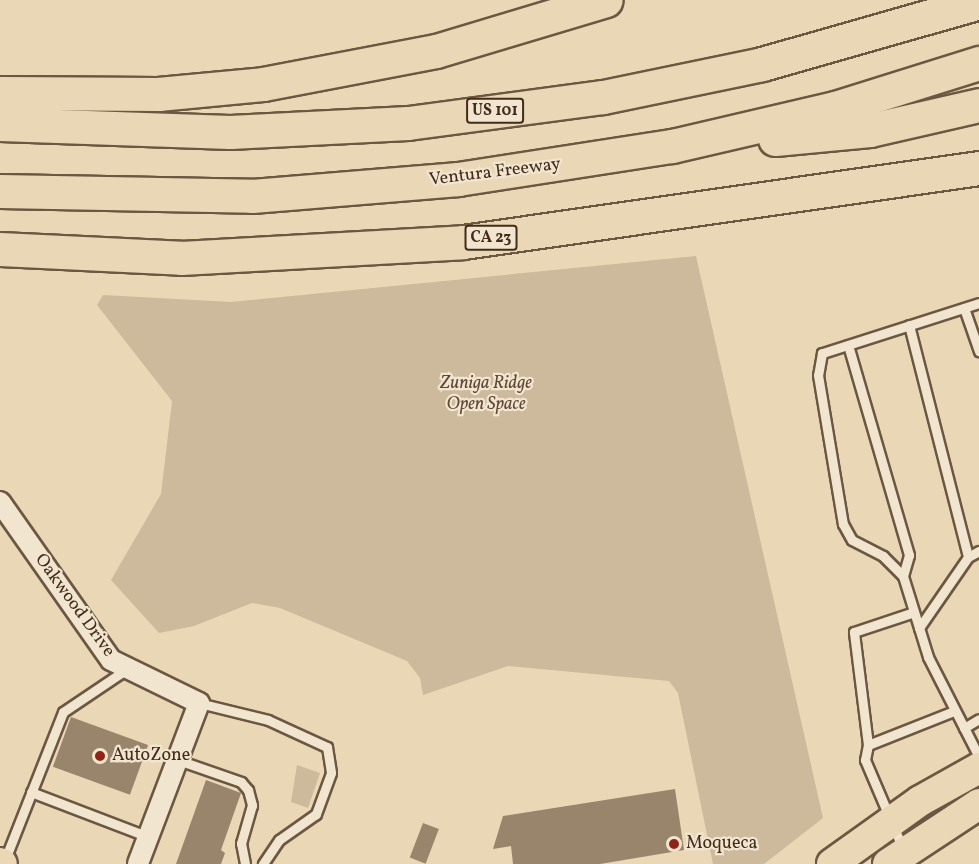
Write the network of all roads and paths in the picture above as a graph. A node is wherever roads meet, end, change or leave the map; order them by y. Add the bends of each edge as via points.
1 (606, 0) edge
2 (979, 2) edge
3 (979, 63) edge
4 (0, 93) edge
5 (979, 105) edge
6 (0, 124) edge
7 (672, 146) junction
8 (979, 168) edge
9 (0, 191) edge
10 (0, 249) edge
11 (979, 303) edge
12 (963, 308) junction
13 (909, 325) junction
14 (848, 345) junction
15 (979, 351) edge
16 (0, 502) edge
17 (979, 551) edge
18 (968, 557) junction
19 (903, 576) junction
20 (914, 612) junction
21 (919, 628) junction
22 (124, 671) junction
23 (199, 703) junction
24 (954, 711) junction
25 (979, 720) edge
26 (964, 728) junction
27 (868, 745) junction
28 (979, 757) edge
29 (177, 760) junction
30 (979, 768) edge
31 (31, 792) junction
32 (979, 804) edge
33 (889, 822) junction
34 (149, 837) junction
35 (896, 858) edge
36 (2, 864) edge
37 (138, 864) edge
38 (245, 864) edge
39 (263, 864) edge
40 (832, 864) edge

1 - 4 highway via 436,51 263,84 158,94
2 - 6 highway, US 101 via 762,64 603,97 408,123 230,132
3 - 7 highway, Ventura Freeway via 835,108
5 - 7 highway via 870,130
7 - 9 highway, Ventura Freeway via 350,190 138,197
8 - 10 highway, CA 23 via 463,242 181,258
11 - 12 lane
12 - 13 lane
12 - 15 lane
13 - 14 lane
13 - 18 lane
14 - 19 lane via 909,555
14 - 19 lane via 822,353 818,375 843,525 852,540 883,556
16 - 22 street, Oakwood Drive via 95,641
17 - 18 lane
18 - 21 lane
19 - 20 lane
20 - 21 lane
20 - 27 lane via 854,632
21 - 24 lane
22 - 23 street, Oakwood Drive
22 - 31 lane via 63,712
23 - 29 street
23 - 39 lane via 268,720 327,747 330,773 316,814 279,840
24 - 26 lane
24 - 27 lane
25 - 26 lane
26 - 28 lane
27 - 33 lane via 865,760
29 - 34 street
29 - 38 lane via 241,782 248,790 252,805 241,843
30 - 33 main road
31 - 34 lane
31 - 36 lane
32 - 35 main road
33 - 35 lane
33 - 40 main road
34 - 37 street

